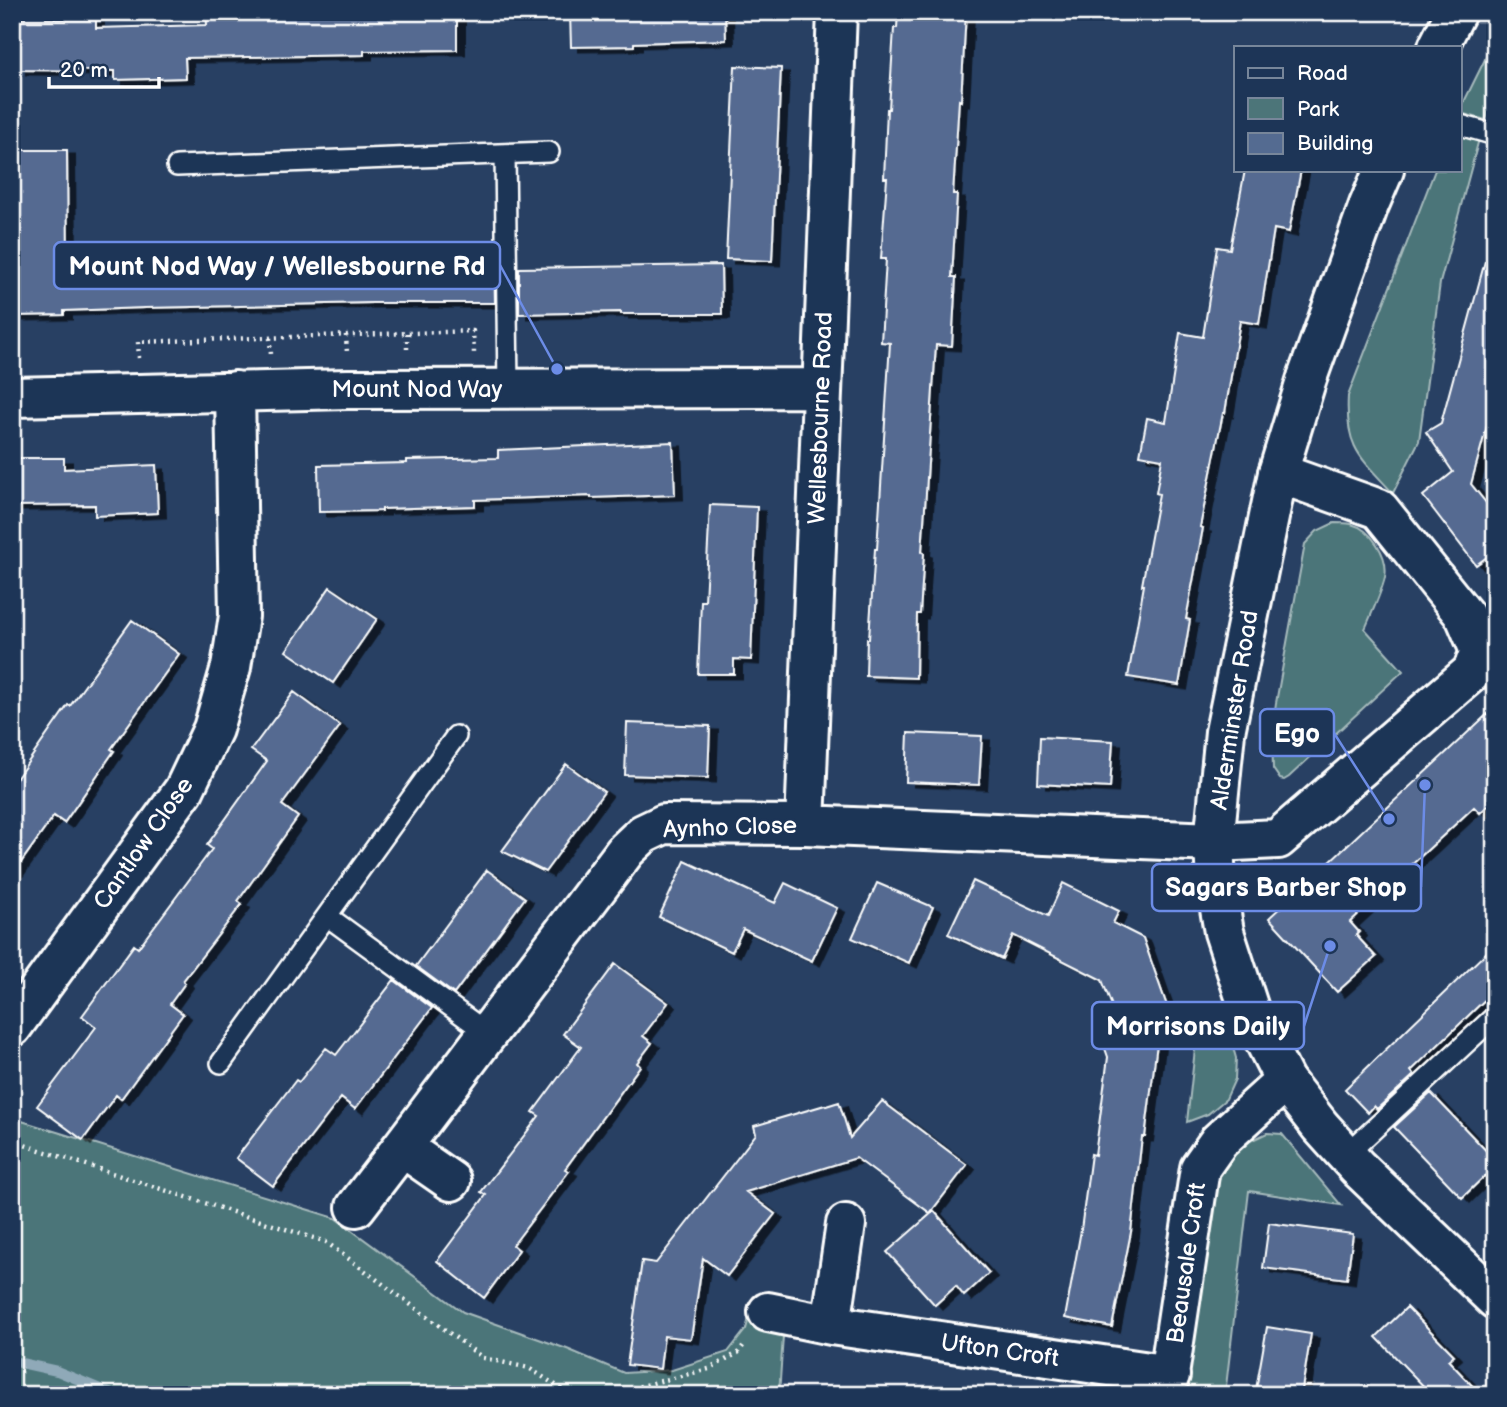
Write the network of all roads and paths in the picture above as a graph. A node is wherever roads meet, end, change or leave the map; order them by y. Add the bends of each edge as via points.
1 (837, 12) edge
2 (1456, 12) edge
3 (1439, 46) edge
4 (1462, 126) edge
5 (1495, 135) edge
6 (549, 152) dead end
7 (505, 154) junction
8 (177, 166) dead end
9 (1383, 172) edge
10 (492, 388) junction
11 (821, 388) junction
12 (235, 391) junction
13 (140, 394) junction
14 (12, 397) edge
15 (1278, 473) junction
16 (456, 736) dead end
17 (805, 825) junction
18 (1213, 842) junction
19 (327, 916) junction
20 (1495, 1016) edge
21 (13, 1025) edge
22 (487, 1033) junction
23 (221, 1063) dead end
24 (1285, 1081) junction
25 (12, 1141) edge
26 (402, 1147) junction
27 (1346, 1154) junction
28 (451, 1181) dead end
29 (356, 1206) dead end
30 (846, 1224) dead end
31 (1495, 1299) edge
32 (768, 1312) joint
33 (831, 1325) junction
34 (1168, 1385) edge
35 (571, 1395) edge
36 (605, 1395) edge

1 - 11 street, Wellesbourne Road
2 - 3 street
4 - 5 lane
6 - 7 lane
7 - 8 lane
7 - 10 lane
9 - 15 street, Alderminster Road via 1307,378
10 - 11 street, Mount Nod Way
10 - 12 street, Mount Nod Way
10 - 13 path via 473,331 138,342
11 - 17 street, Wellesbourne Road
12 - 13 street, Mount Nod Way
12 - 21 street, Cantlow Close via 239,616 231,667 213,729 184,790
13 - 14 street, Mount Nod Way
15 - 18 street, Alderminster Road via 1225,732
15 - 18 street, Aynho Close via 1379,509 1465,617 1480,651 1472,672 1278,839
16 - 19 lane
17 - 18 street, Aynho Close
17 - 22 street, Aynho Close via 664,824 643,834 626,850
18 - 24 street, Alderminster Road via 1227,940 1250,1012
19 - 22 lane
19 - 23 lane
20 - 27 lane
22 - 26 street, Aynho Close
24 - 27 street, Alderminster Road
24 - 34 street, Beausale Croft via 1219,1141 1200,1168
25 - 35 path via 326,1242 483,1358 529,1368
26 - 28 street
26 - 29 street, Aynho Close
27 - 31 street, Alderminster Road
30 - 33 street
32 - 33 street, Ufton Croft
32 - 36 path via 738,1353 709,1369
33 - 34 street, Ufton Croft

